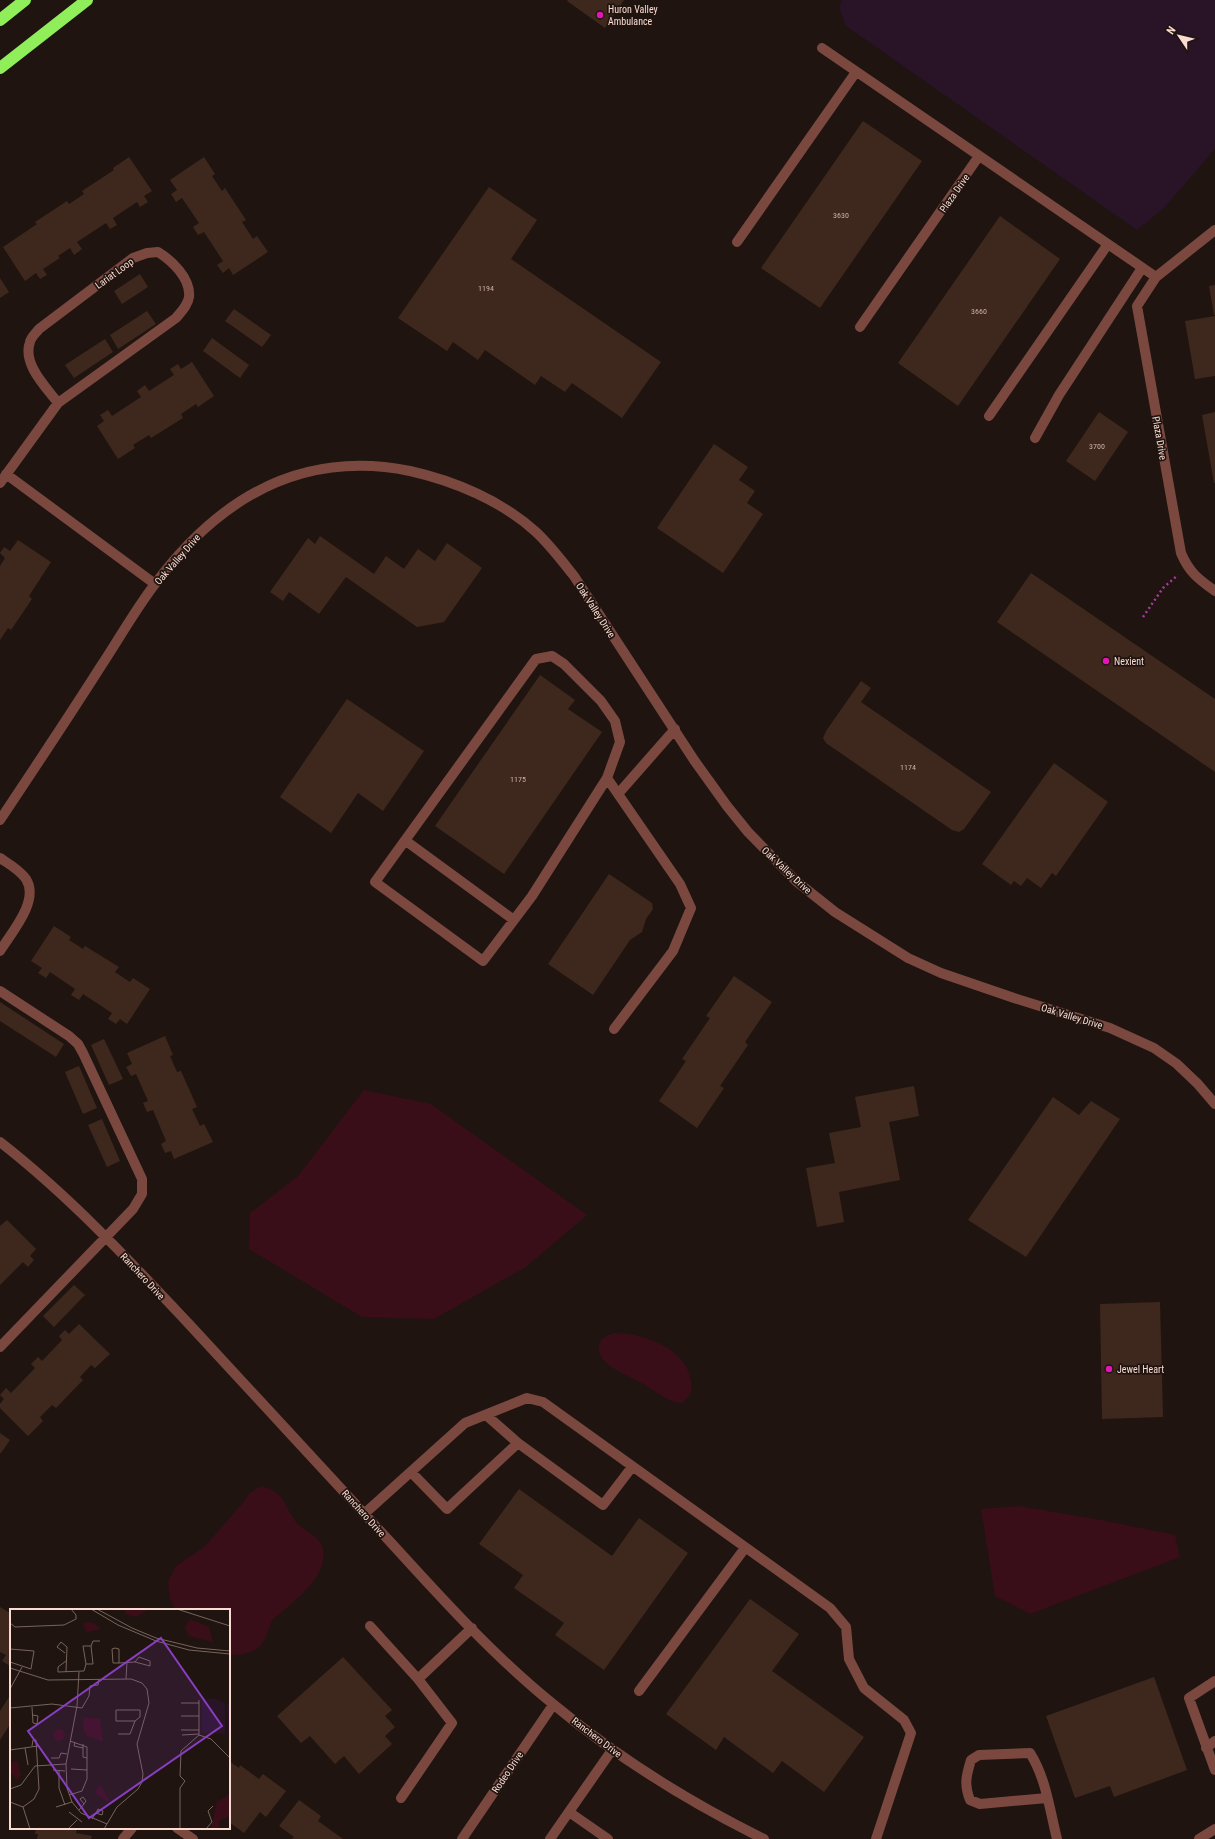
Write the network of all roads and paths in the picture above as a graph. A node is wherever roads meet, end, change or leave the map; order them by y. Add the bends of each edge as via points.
1 (25, 0) edge
2 (87, 0) edge
3 (0, 20) edge
4 (822, 48) dead end
5 (0, 68) edge
6 (856, 72) junction
7 (979, 156) junction
8 (1215, 230) edge
9 (737, 242) dead end
10 (1108, 244) junction
11 (1142, 268) junction
12 (1156, 277) junction
13 (860, 327) dead end
14 (58, 403) junction
15 (989, 416) dead end
16 (1035, 438) dead end
17 (6, 474) junction
18 (0, 483) edge
19 (1187, 567) junction
20 (155, 584) junction
21 (1215, 591) edge
22 (1143, 617) dead end
23 (675, 729) junction
24 (607, 778) junction
25 (618, 794) junction
26 (0, 820) edge
27 (406, 841) junction
28 (0, 858) edge
29 (514, 920) junction
30 (0, 951) edge
31 (0, 991) edge
32 (614, 1029) dead end
33 (1215, 1104) edge
34 (0, 1142) edge
35 (106, 1236) junction
36 (0, 1347) edge
37 (486, 1415) junction
38 (518, 1443) junction
39 (632, 1467) junction
40 (411, 1472) junction
41 (364, 1514) junction
42 (746, 1548) junction
43 (370, 1626) dead end
44 (472, 1628) junction
45 (418, 1679) junction
46 (1215, 1681) edge
47 (639, 1691) dead end
48 (553, 1704) junction
49 (1215, 1741) edge
50 (1206, 1748) junction
51 (612, 1750) junction
52 (1215, 1770) edge
53 (401, 1798) dead end
54 (1047, 1798) junction
55 (569, 1812) junction
56 (131, 1829) edge
57 (178, 1829) edge
58 (1215, 1829) edge
59 (124, 1839) edge
60 (193, 1839) edge
61 (462, 1839) edge
62 (550, 1839) edge
63 (608, 1839) edge
64 (764, 1839) edge
65 (876, 1839) edge
66 (1057, 1839) edge
67 (1199, 1839) edge

1 - 3 highway
2 - 5 highway
4 - 6 street
6 - 7 street
6 - 9 street
7 - 10 street
7 - 13 street, Plaza Drive
8 - 12 street, Plaza Drive
10 - 11 street
10 - 15 street
11 - 12 street
11 - 16 street
12 - 19 street, Plaza Drive via 1137,306 1181,553
14 - 14 street, Lariat Loop via 176,318 185,307 189,296 186,283 168,258 158,252 134,258 39,329 30,341 28,354 33,368
14 - 17 street, Lariat Loop
17 - 18 street, Lariat Loop
17 - 20 street
19 - 21 street, Plaza Drive
19 - 22 path via 1163,588
20 - 23 street, Oak Valley Drive via 207,526 224,511 260,489 300,473 343,467 388,467 425,474 479,494 510,512 554,550 574,576
20 - 26 street, Oak Valley Drive
23 - 25 street
23 - 33 street, Oak Valley Drive via 709,782 748,832 796,882 835,912 908,958 941,973 1110,1028 1154,1048 1177,1064
24 - 25 street
24 - 27 street via 620,742 615,721 601,702 564,664 552,656 536,659
24 - 29 street
25 - 32 street via 680,884 691,908 673,950
27 - 29 street
27 - 29 street via 375,882 483,961
28 - 30 street via 27,880 31,895 27,909
31 - 35 street via 78,1044 142,1179 142,1194 133,1209
34 - 35 street, Ranchero Drive via 54,1187
35 - 36 street
35 - 41 street, Ranchero Drive
37 - 38 street
37 - 39 street via 527,1398 543,1402
37 - 40 street via 465,1423
38 - 39 street via 602,1505
38 - 40 street via 447,1509
39 - 42 street
40 - 41 street
41 - 44 street, Ranchero Drive
42 - 47 street
42 - 65 street via 830,1608 846,1627 849,1659 864,1688 904,1720 911,1732
43 - 45 street
44 - 45 street
44 - 48 street, Ranchero Drive
45 - 53 street via 452,1723
46 - 50 street via 1189,1698
48 - 51 street, Ranchero Drive
48 - 61 street, Rodeo Drive
49 - 50 street
50 - 52 street
51 - 55 street
51 - 64 street, Ranchero Drive via 718,1816
54 - 54 street via 980,1804 970,1800 966,1789 971,1760 980,1755 1030,1754 1037,1765
54 - 66 street
55 - 62 street
55 - 63 street
56 - 59 street
57 - 60 street
58 - 67 street

